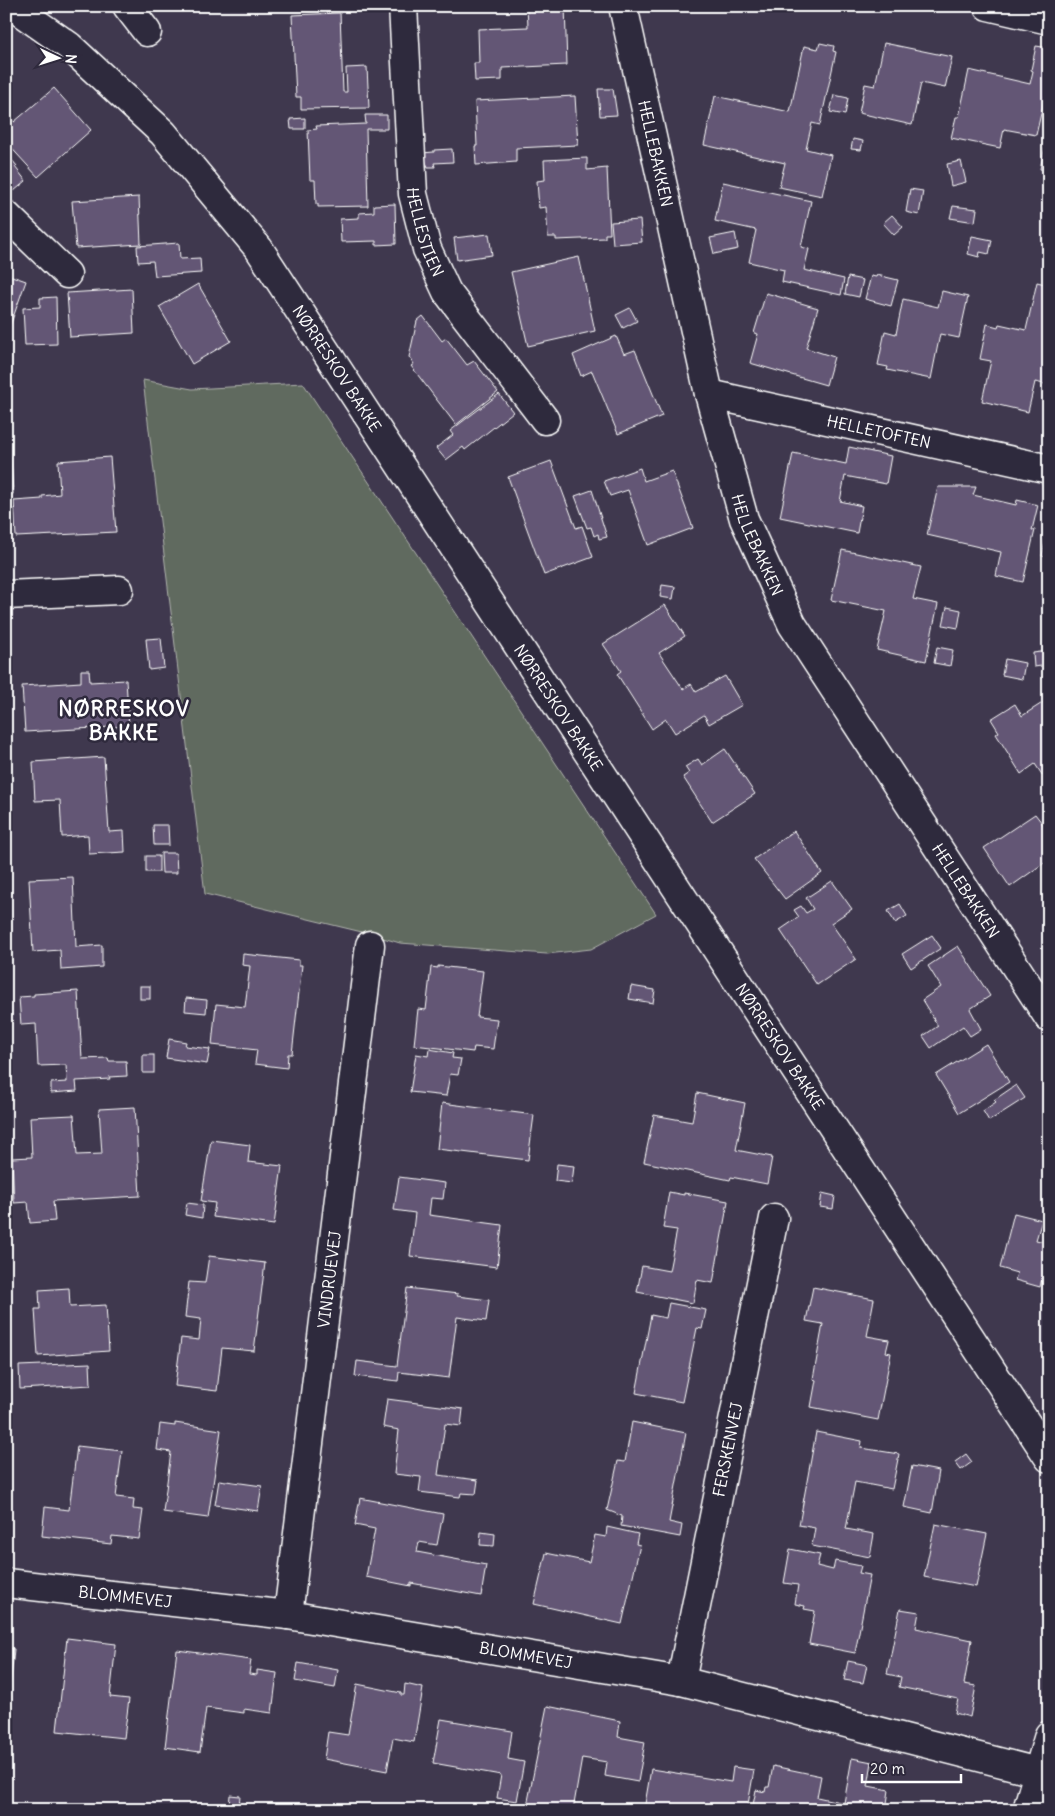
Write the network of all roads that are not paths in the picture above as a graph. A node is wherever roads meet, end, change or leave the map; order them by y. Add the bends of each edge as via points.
1 (12, 6) edge
2 (127, 6) edge
3 (402, 6) edge
4 (623, 6) edge
5 (988, 6) edge
6 (1049, 20) edge
7 (147, 32) dead end
8 (6, 215) edge
9 (67, 274) dead end
10 (709, 394) junction
11 (545, 420) dead end
12 (1049, 469) edge
13 (119, 590) dead end
14 (6, 595) edge
15 (370, 945) dead end
16 (1049, 1018) edge
17 (774, 1218) dead end
18 (1049, 1458) edge
19 (6, 1583) edge
20 (288, 1615) junction
21 (681, 1681) junction
22 (1049, 1736) edge
23 (1038, 1772) junction
24 (1027, 1810) edge

1 - 18 street, NØRRESKOV BAKKE via 69,46 163,133 259,249
2 - 7 street
3 - 11 street, HELLESTIEN via 413,194 427,249 447,292
4 - 10 street, HELLEBAKKEN
5 - 6 street
8 - 9 street
10 - 12 street, HELLETOFTEN
10 - 16 street, HELLEBAKKEN via 744,519 792,624
13 - 14 street
15 - 20 street, VINDRUEVEJ
17 - 21 street, FERSKENVEJ
19 - 20 street, BLOMMEVEJ
20 - 21 street, BLOMMEVEJ
21 - 23 street, BLOMMEVEJ
22 - 23 street
23 - 24 street

